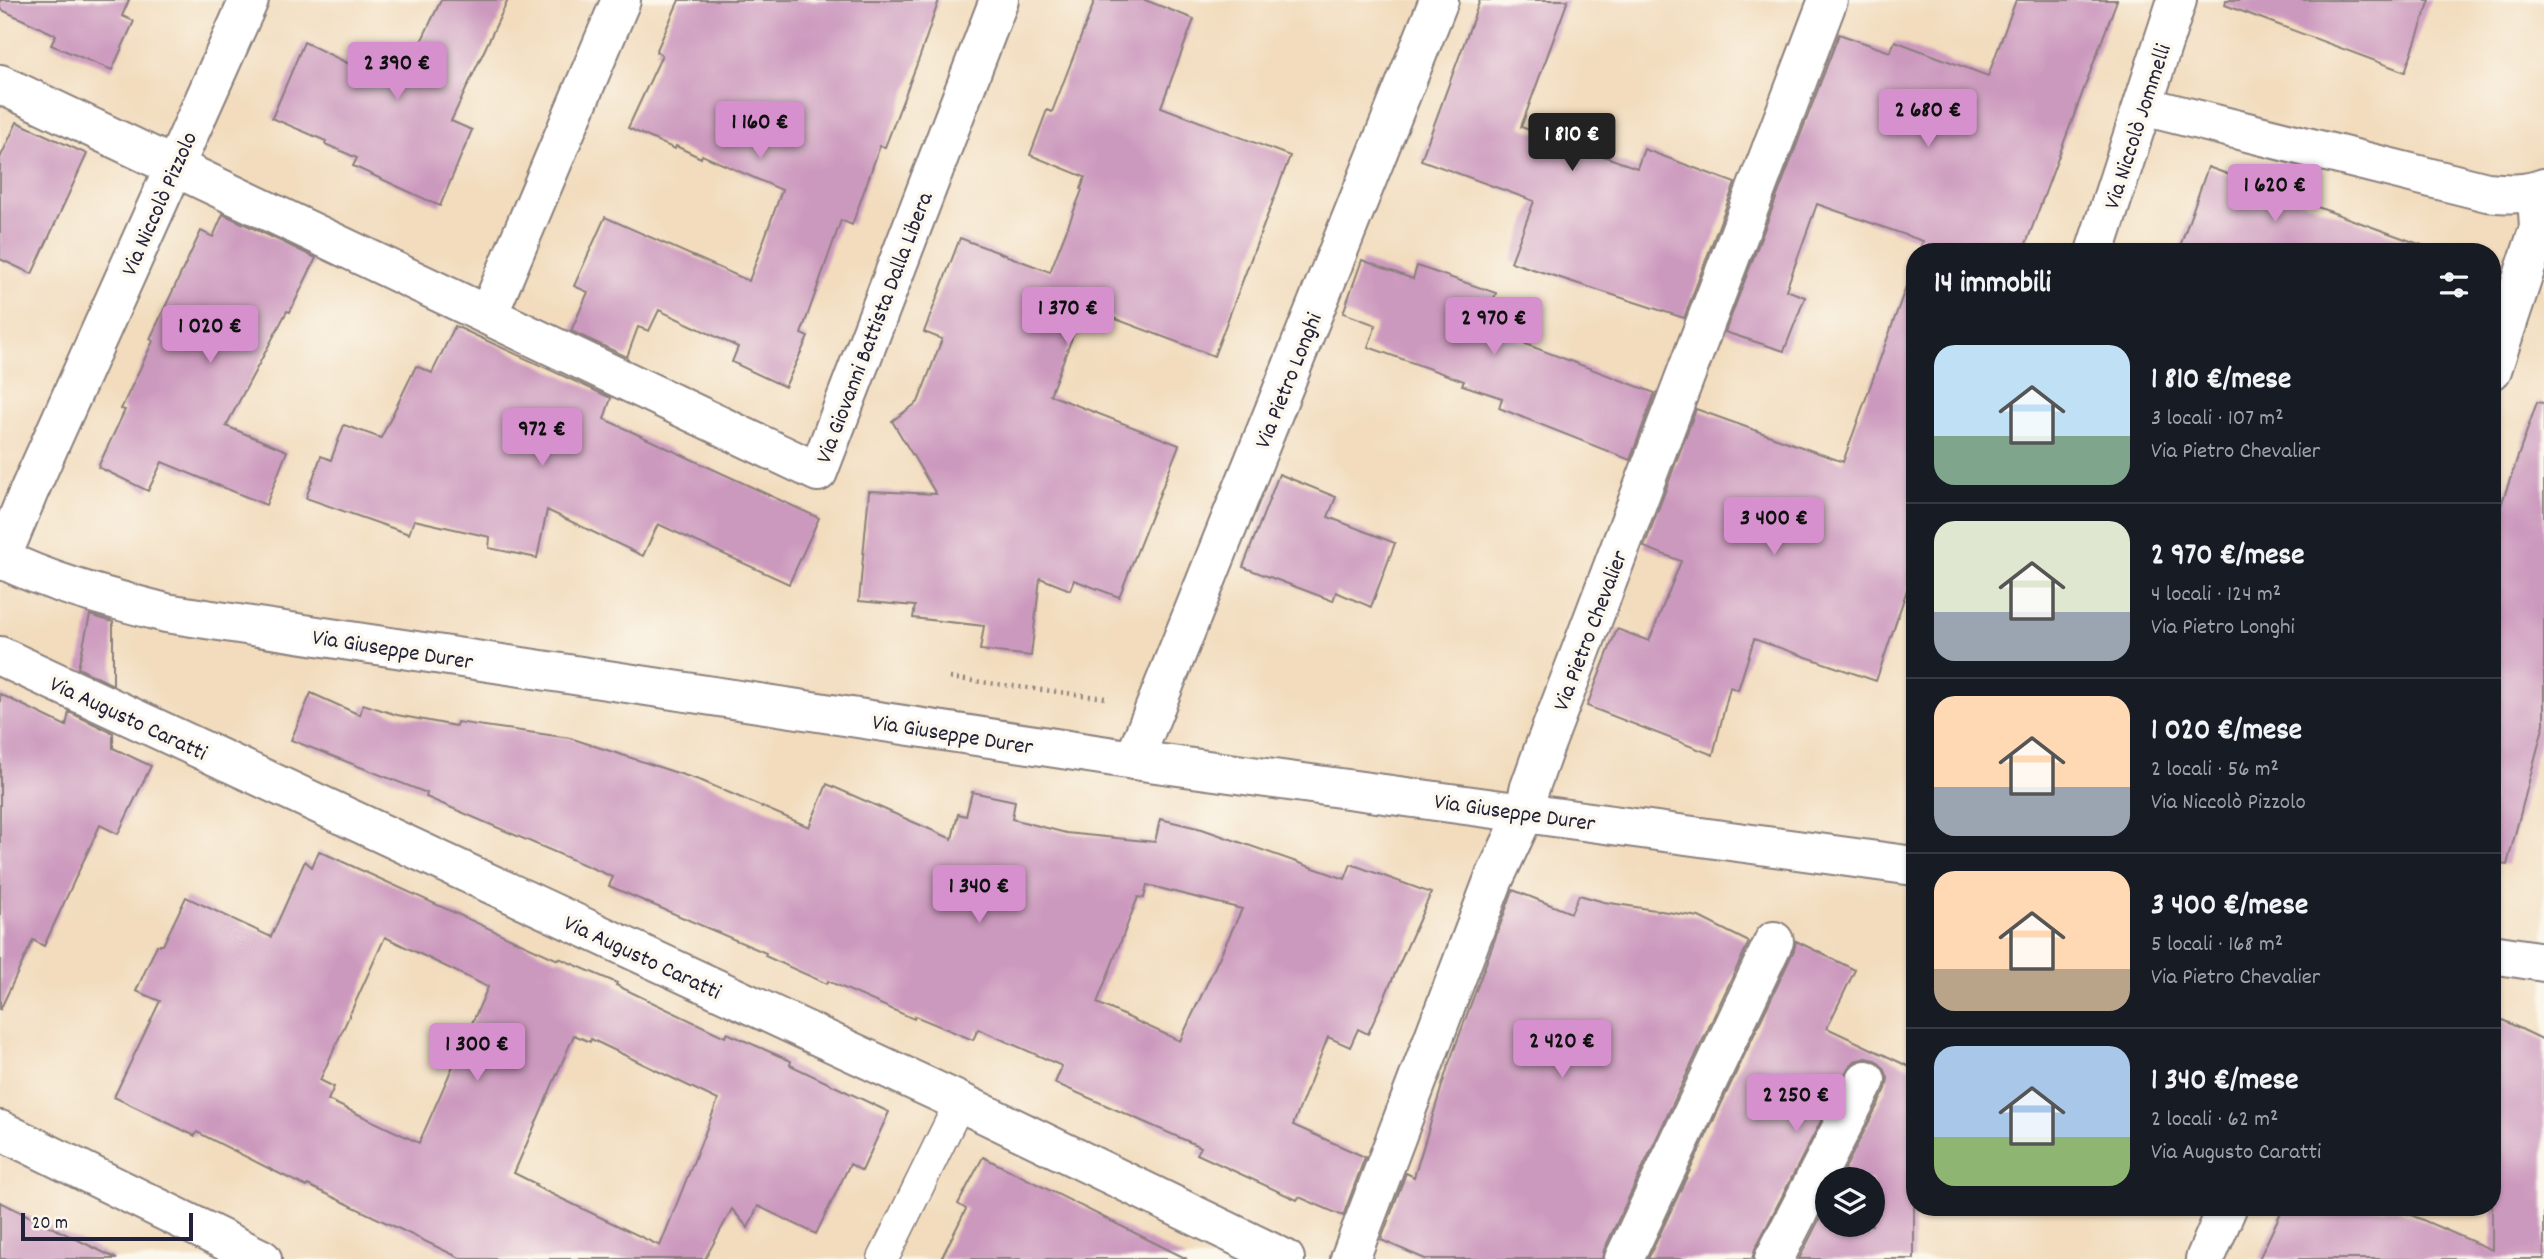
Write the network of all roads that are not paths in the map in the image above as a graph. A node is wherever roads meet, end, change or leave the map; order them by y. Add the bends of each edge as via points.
1 (248, 0) edge
2 (621, 0) edge
3 (999, 0) edge
4 (1440, 0) edge
5 (1828, 0) edge
6 (2177, 0) edge
7 (0, 84) edge
8 (2143, 106) junction
9 (173, 168) junction
10 (2539, 190) edge
11 (2098, 243) edge
12 (488, 315) junction
13 (2501, 343) edge
14 (0, 559) edge
15 (0, 656) edge
16 (1134, 760) junction
17 (1525, 813) junction
18 (1906, 865) edge
19 (1774, 941) dead end
20 (2501, 955) edge
21 (2544, 962) edge
22 (1866, 1080) dead end
23 (960, 1102) junction
24 (0, 1130) edge
25 (2224, 1216) edge
26 (262, 1259) edge
27 (883, 1259) edge
28 (1285, 1259) edge
29 (1350, 1259) edge
30 (1624, 1259) edge
31 (1774, 1259) edge
32 (2205, 1259) edge

1 - 9 street, Via Niccolò Pizzolo
2 - 12 street
3 - 12 street, Via Giovanni Battista Dalla Libera via 818,472
4 - 16 street, Via Pietro Longhi
5 - 17 street, Via Pietro Chevalier via 1544,748
6 - 8 street, Via Niccolò Jommelli
7 - 9 street, Via Giovanni Battista Dalla Libera
8 - 10 street via 2487,192
8 - 11 street, Via Niccolò Jommelli
9 - 12 street, Via Giovanni Battista Dalla Libera
9 - 14 street, Via Niccolò Pizzolo
10 - 13 street via 2539,228
14 - 16 street, Via Giuseppe Durer via 166,614
15 - 23 street, Via Augusto Caratti
16 - 17 street, Via Giuseppe Durer
17 - 18 street, Via Giuseppe Durer
17 - 29 street, Via Pietro Chevalier via 1500,864
19 - 30 street
20 - 21 street
22 - 31 street
23 - 27 lane
23 - 28 street, Via Augusto Caratti
24 - 26 street
25 - 32 street

